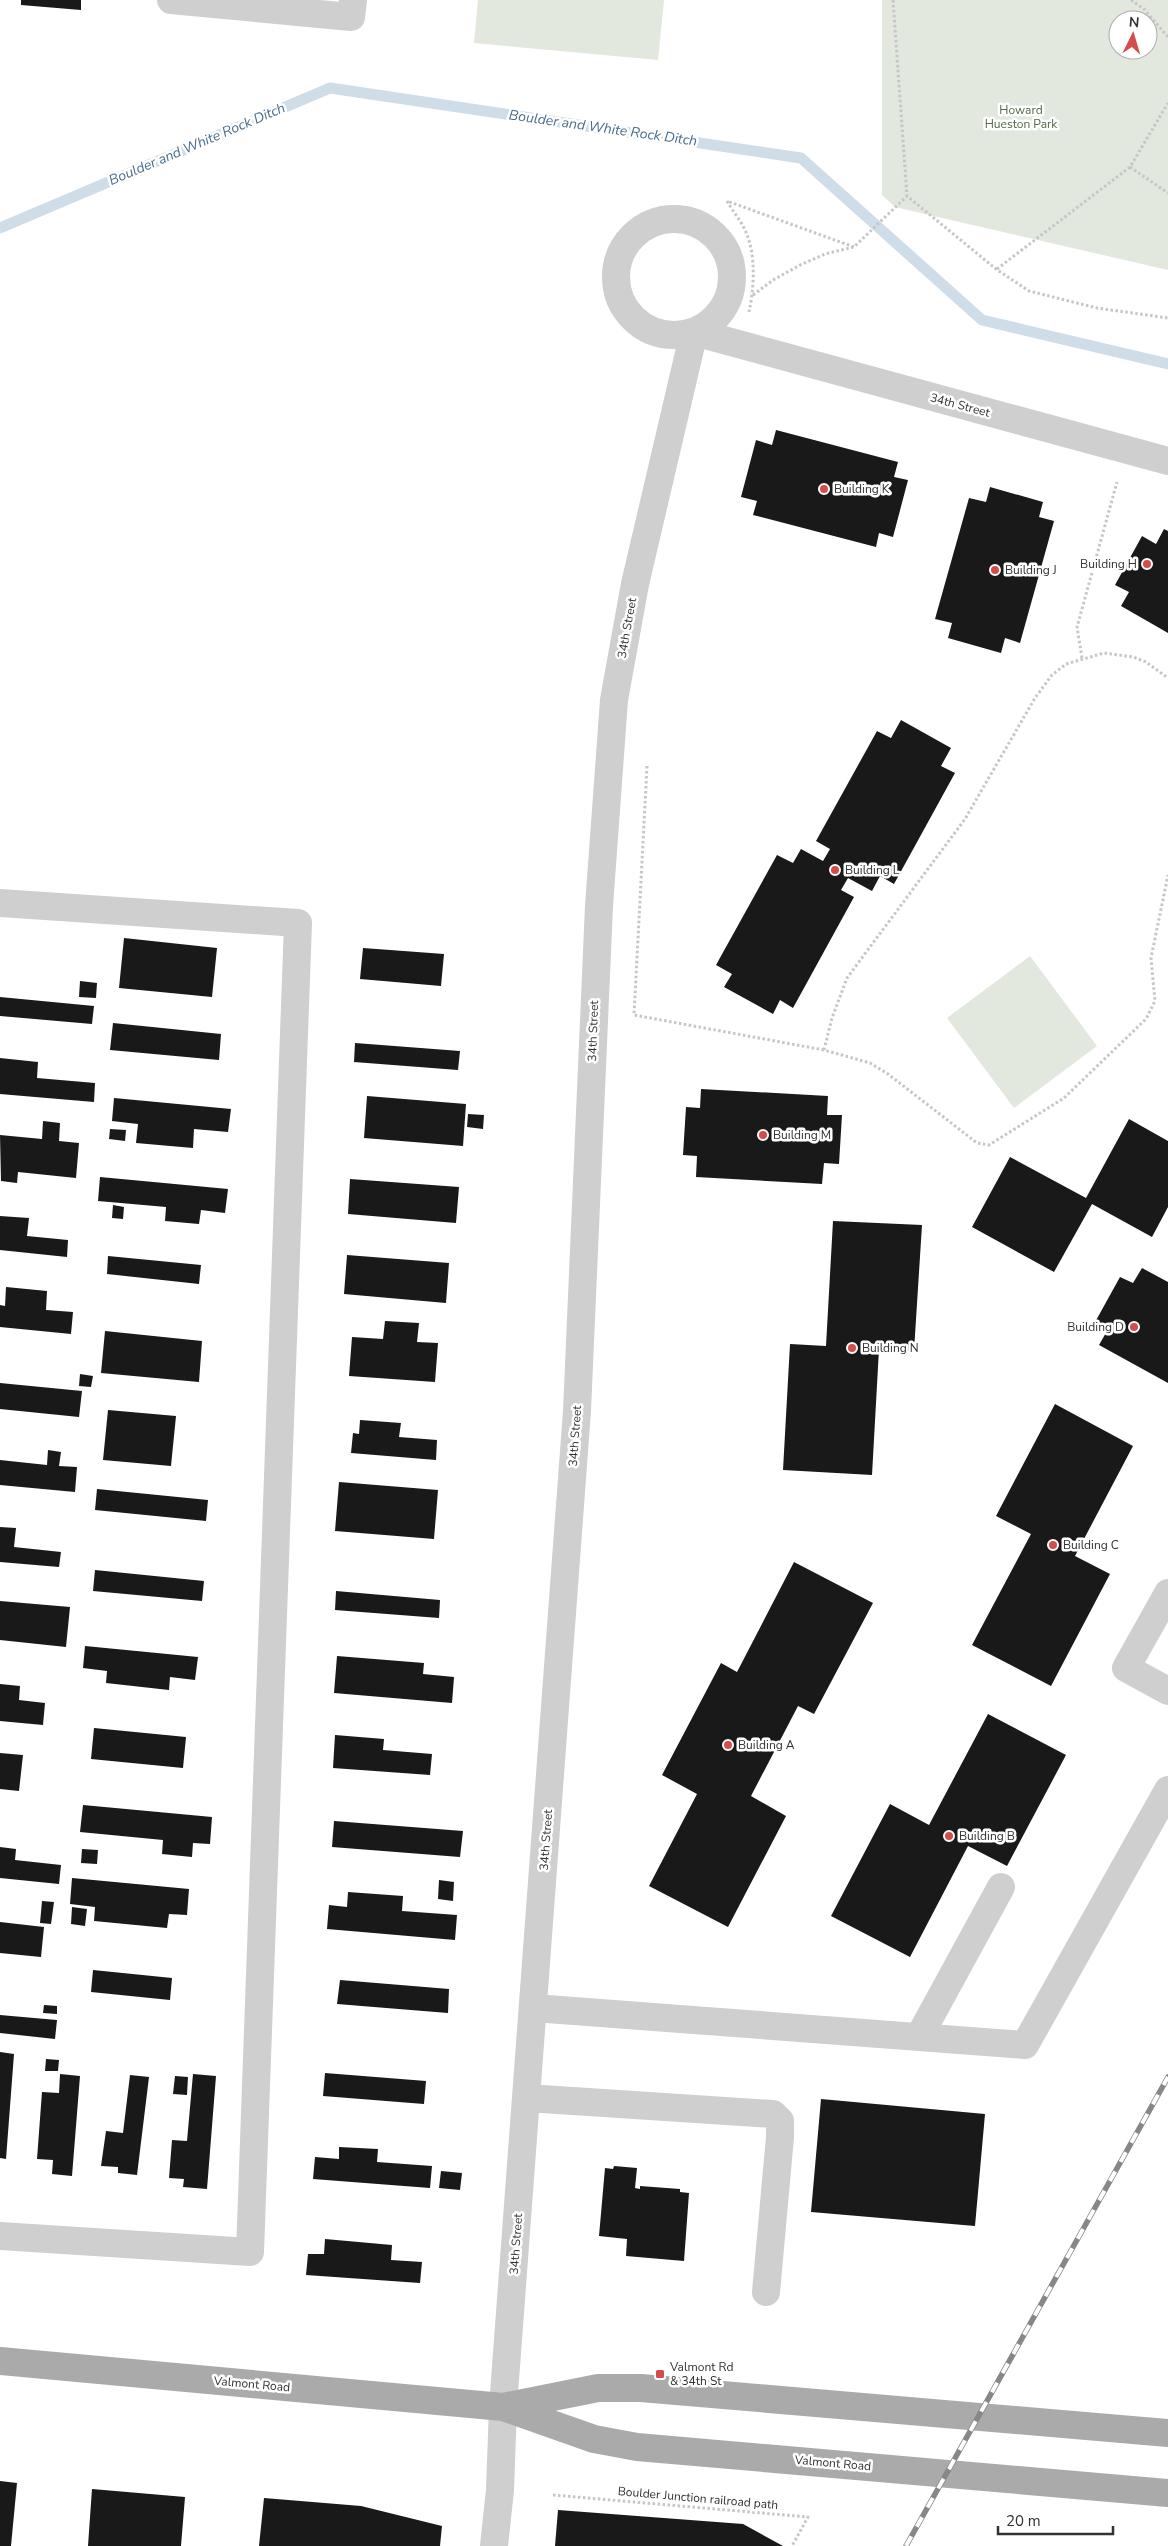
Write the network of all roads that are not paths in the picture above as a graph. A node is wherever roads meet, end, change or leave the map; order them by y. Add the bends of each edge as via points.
1 (171, 0) edge
2 (353, 0) edge
3 (694, 332) junction
4 (1168, 461) edge
5 (0, 903) edge
6 (1168, 1592) edge
7 (1168, 1691) edge
8 (1168, 1790) edge
9 (1001, 1887) dead end
10 (534, 2008) junction
11 (919, 2037) junction
12 (527, 2098) junction
13 (0, 2236) edge
14 (766, 2292) dead end
15 (0, 2361) edge
16 (503, 2407) junction
17 (1168, 2433) edge
18 (1168, 2493) edge
19 (494, 2546) edge

1 - 2 street via 351,17
3 - 3 street, 34th Street via 711,323 724,309 731,291 728,253 717,237 701,226 676,219 651,224 630,239 618,261 616,286 626,310 644,327 668,335
3 - 4 street, 34th Street
3 - 10 street, 34th Street via 635,584 614,700 599,906 577,1411
5 - 13 street via 298,923 250,2252
6 - 7 street via 1126,1668
8 - 11 street via 1025,2046
9 - 11 street
10 - 11 street
10 - 12 street, 34th Street
12 - 14 street via 773,2114 780,2121 780,2137
12 - 16 street, 34th Street
15 - 16 main road, Valmont Road
16 - 17 main road, Valmont Road via 598,2388 641,2388
16 - 18 main road, Valmont Road via 594,2439 637,2447
16 - 19 street, 34th Street

